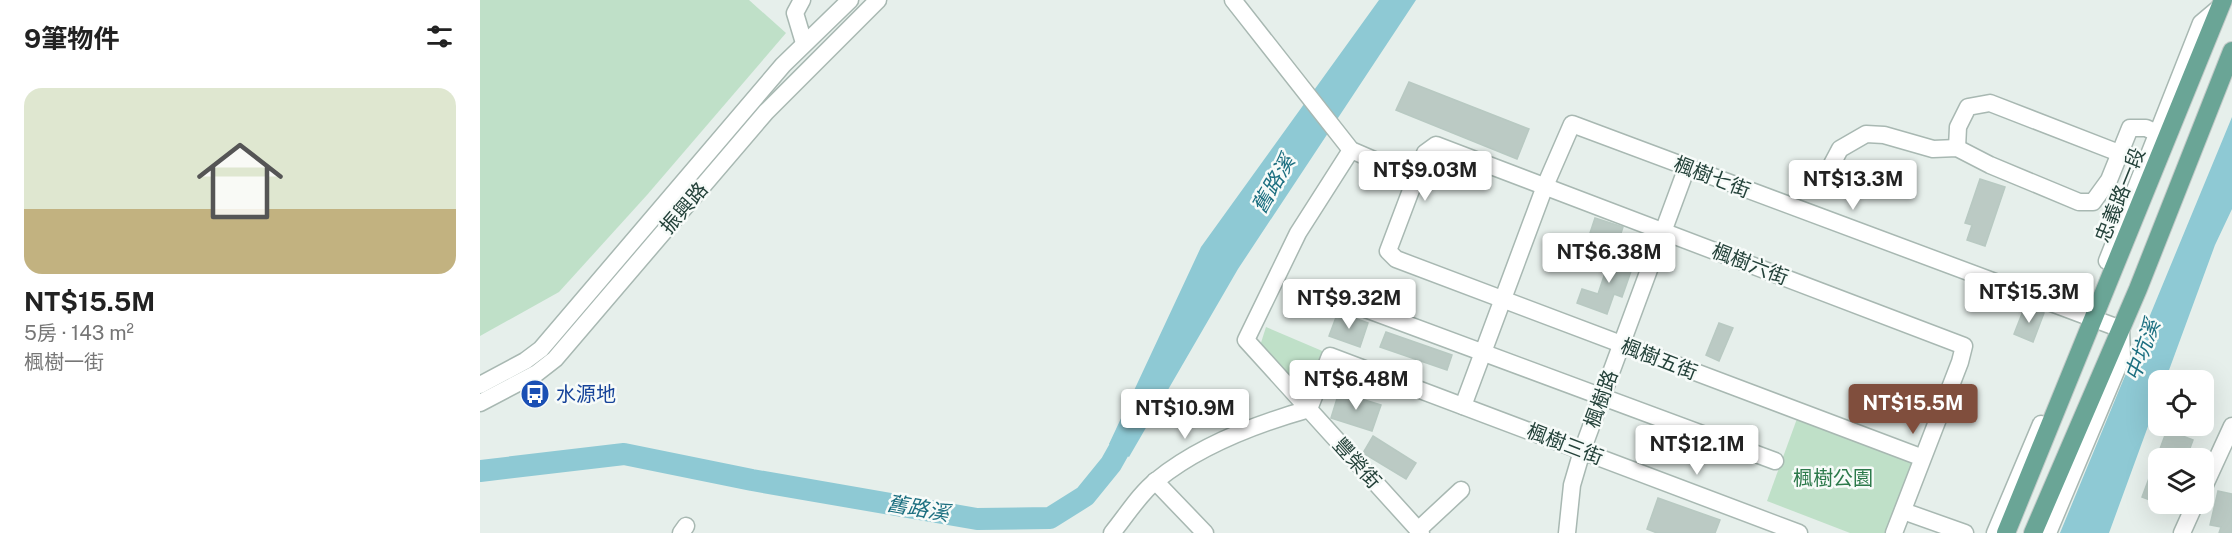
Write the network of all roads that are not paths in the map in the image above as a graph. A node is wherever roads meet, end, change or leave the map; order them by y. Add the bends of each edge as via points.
1 (802, 0) edge
2 (850, 0) edge
3 (878, 0) edge
4 (1233, 0) edge
5 (2222, 3) edge
6 (804, 43) junction
7 (2232, 51) edge
8 (2157, 134) junction
9 (1957, 148) junction
10 (1351, 150) junction
11 (2119, 153) junction
12 (1687, 167) junction
13 (1416, 178) junction
14 (1822, 183) dead end
15 (1545, 186) junction
16 (1663, 231) junction
17 (1503, 300) junction
18 (1344, 301) dead end
19 (2089, 318) junction
20 (2121, 330) junction
21 (1622, 344) junction
22 (1483, 351) junction
23 (480, 384) edge
24 (1603, 396) junction
25 (480, 403) edge
26 (1462, 406) junction
27 (1309, 409) junction
28 (2232, 426) edge
29 (1582, 451) junction
30 (1923, 458) junction
31 (1775, 461) dead end
32 (2214, 465) edge
33 (1155, 481) junction
34 (1461, 490) dead end
35 (1903, 511) junction
36 (2191, 514) edge
37 (1762, 526) edge
38 (1420, 532) edge
39 (1112, 533) edge
40 (1205, 533) edge
41 (1567, 533) edge
42 (1799, 533) edge
43 (1894, 533) edge
44 (1965, 533) edge
45 (1995, 533) edge
46 (2006, 533) edge
47 (2033, 533) edge
48 (2048, 533) edge
49 (2182, 533) edge

1 - 6 street via 795,13
2 - 6 street, 振興路
3 - 25 street, 振興路 via 766,112 555,359
4 - 10 street
5 - 8 street, 忠義路一段 via 2200,24
5 - 19 main road, 忠義路一段
6 - 23 street, 振興路 via 541,349
7 - 20 main road
8 - 11 street via 2146,128 2130,128
8 - 19 street, 忠義路一段
9 - 11 street via 2079,202 2093,202 2109,180
9 - 11 street via 1958,127 1968,107 1990,103
9 - 14 street via 1933,149 1866,134 1840,149
10 - 13 street
10 - 27 street, 豐榮街 via 1298,233 1246,340
12 - 15 street, 楓樹七街 via 1572,124
12 - 16 street, 楓樹路
12 - 19 street, 楓樹七街
13 - 15 street, 楓樹六街 via 1425,153 1436,145
13 - 17 street, 楓樹五街 via 1388,251 1396,259
15 - 16 street, 楓樹六街
15 - 17 street
16 - 21 street, 楓樹路
16 - 30 street, 楓樹六街 via 1964,346
17 - 21 street, 楓樹五街
17 - 22 street
18 - 22 street
19 - 20 street, 楓樹七街
19 - 45 street
19 - 46 main road, 忠義路一段
20 - 47 main road
20 - 48 street via 2122,357
21 - 24 street, 楓樹路
21 - 30 street, 楓樹五街
22 - 24 street
22 - 26 street
24 - 29 street, 楓樹路
24 - 31 street
26 - 27 street, 楓樹三街 via 1330,356
26 - 29 street, 楓樹三街
27 - 33 street via 1267,421 1209,448
27 - 38 street, 豐榮街
28 - 32 street
29 - 37 street, 楓樹三街
29 - 41 street, 楓樹路 via 1572,484
30 - 35 street
33 - 39 street
33 - 40 street
34 - 38 street
35 - 43 street
35 - 44 street
36 - 49 street
37 - 42 street, 楓樹三街

